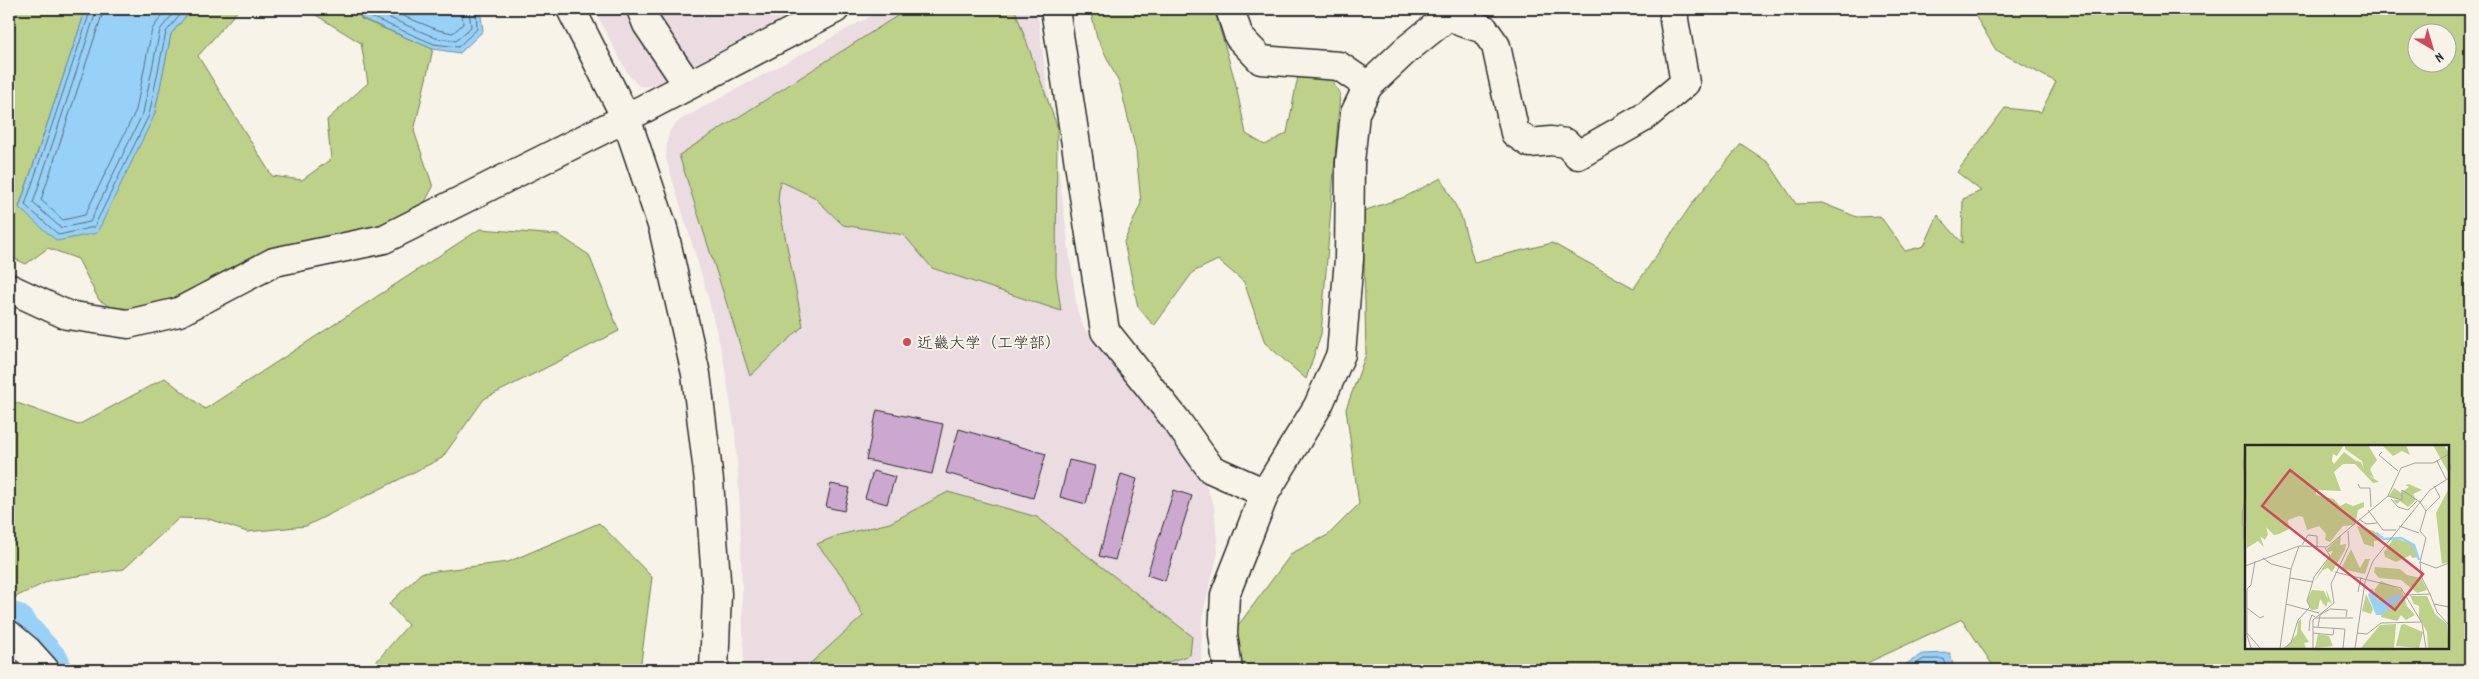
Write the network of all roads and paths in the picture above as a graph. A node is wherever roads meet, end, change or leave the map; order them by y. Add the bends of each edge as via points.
1 (571, 9) edge
2 (641, 9) edge
3 (835, 9) edge
4 (1055, 9) edge
5 (1230, 9) edge
6 (1674, 9) edge
7 (1454, 11) edge
8 (688, 86) junction
9 (1368, 86) junction
10 (626, 118) junction
11 (9, 288) edge
12 (1265, 494) junction
13 (9, 635) edge
14 (45, 670) edge
15 (714, 670) edge
16 (1228, 670) edge

1 - 10 street
2 - 8 street via 647,24
3 - 8 street
4 - 12 street via 1105,331 1212,469
5 - 9 street via 1239,37 1261,60 1339,66
6 - 7 street via 1685,83 1643,118 1578,155 1566,143 1530,143 1515,133 1496,46 1484,29 1461,22
7 - 9 street
8 - 10 street
9 - 12 street via 1355,113 1350,162 1349,259 1341,354 1318,406
10 - 11 street via 384,239 274,262 179,312 128,324 67,315
10 - 15 street via 663,228 696,374 709,482 716,594
12 - 16 street via 1225,595 1223,634
13 - 14 street

